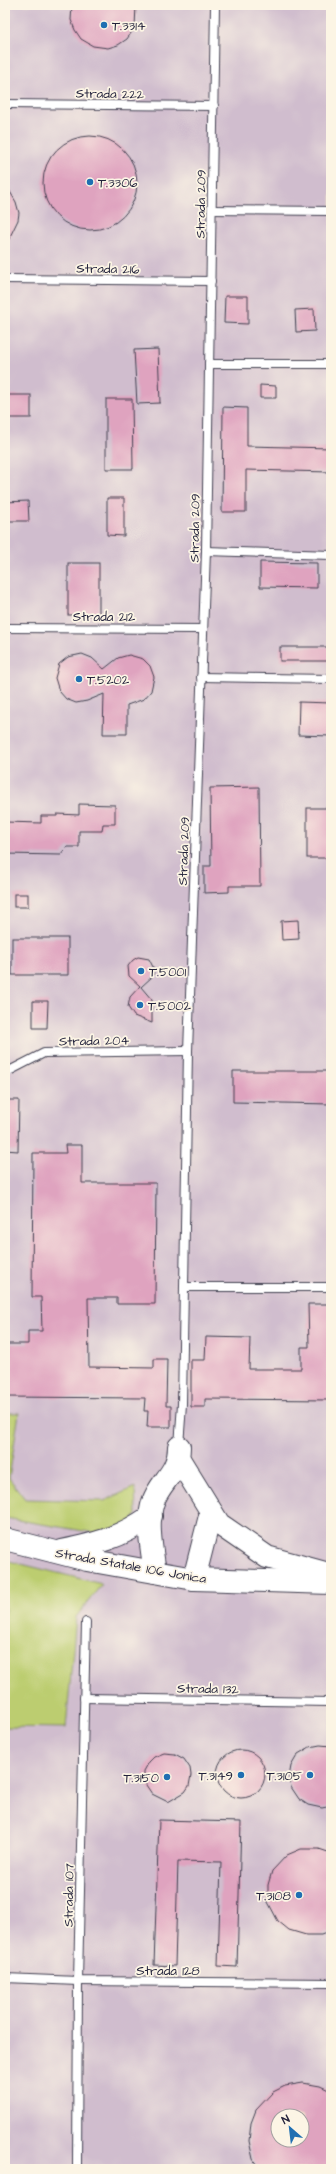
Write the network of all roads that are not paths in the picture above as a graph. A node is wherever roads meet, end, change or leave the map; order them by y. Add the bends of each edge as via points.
1 (215, 5) edge
2 (5, 104) edge
3 (214, 106) junction
4 (212, 210) junction
5 (331, 211) edge
6 (5, 278) edge
7 (210, 281) junction
8 (209, 364) junction
9 (331, 364) edge
10 (206, 551) junction
11 (331, 555) edge
12 (5, 628) edge
13 (202, 629) junction
14 (200, 677) junction
15 (331, 679) edge
16 (188, 1051) junction
17 (5, 1070) edge
18 (184, 1287) junction
19 (331, 1287) edge
20 (179, 1453) junction
21 (211, 1512) junction
22 (151, 1516) junction
23 (5, 1539) edge
24 (55, 1553) junction
25 (155, 1572) junction
26 (331, 1575) edge
27 (194, 1579) junction
28 (331, 1583) edge
29 (86, 1622) dead end
30 (84, 1698) junction
31 (331, 1702) edge
32 (5, 1978) edge
33 (78, 1981) junction
34 (331, 1983) edge
35 (77, 2169) edge

1 - 3 lane, Strada 209
2 - 3 lane, Strada 222
3 - 4 lane, Strada 209
4 - 5 lane
4 - 7 lane, Strada 209
6 - 7 lane, Strada 216
7 - 8 lane, Strada 209
8 - 9 lane
8 - 10 lane, Strada 209
10 - 11 lane
10 - 13 lane, Strada 209
12 - 13 lane, Strada 212
13 - 14 lane, Strada 209
14 - 15 lane
14 - 16 lane, Strada 209
16 - 17 lane, Strada 204 via 44,1052 11,1070
16 - 18 lane, Strada 209
18 - 19 lane
18 - 20 lane, Strada 209
20 - 21 main road
20 - 22 main road via 153,1502
21 - 26 main road via 219,1524 267,1557
21 - 27 main road
22 - 24 main road via 130,1531 96,1544
22 - 25 main road via 150,1536
23 - 24 main road, Strada Statale 106 Jonica
24 - 25 main road, Strada Statale 106 Jonica
25 - 27 main road, Strada Statale 106 Jonica
27 - 28 main road, Strada Statale 106 Jonica
29 - 30 lane, Strada 107
30 - 31 lane, Strada 132
30 - 33 lane, Strada 107
32 - 33 lane, Strada 128
33 - 34 lane, Strada 128
33 - 35 lane, Strada 107

